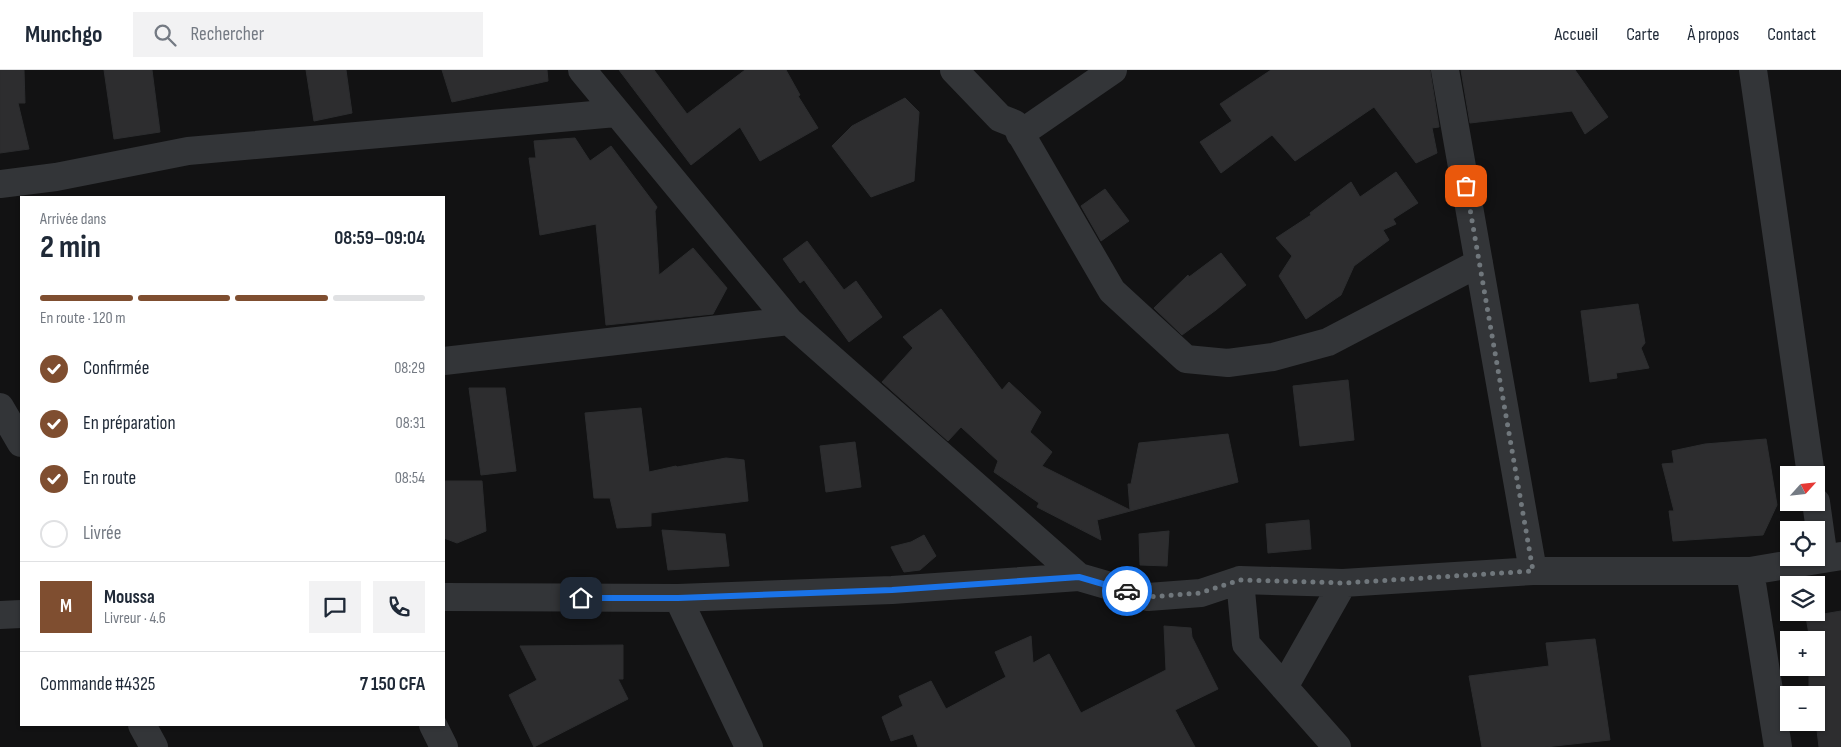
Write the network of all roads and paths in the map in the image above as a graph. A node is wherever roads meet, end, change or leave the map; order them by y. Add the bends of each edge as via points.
1 (582, 70) edge
2 (954, 70) edge
3 (1114, 70) edge
4 (1445, 70) edge
5 (1753, 70) edge
6 (616, 113) junction
7 (1020, 134) junction
8 (0, 184) edge
9 (1479, 263) junction
10 (789, 321) junction
11 (445, 361) edge
12 (0, 407) edge
13 (20, 441) edge
14 (1810, 466) edge
15 (1819, 511) edge
16 (1833, 558) edge
17 (1533, 571) junction
18 (1750, 571) junction
19 (1079, 577) junction
20 (1240, 580) junction
21 (1344, 583) junction
22 (445, 597) edge
23 (678, 598) junction
24 (20, 614) edge
25 (0, 615) edge
26 (1284, 686) junction
27 (143, 726) edge
28 (434, 726) edge
29 (154, 747) edge
30 (444, 747) edge
31 (749, 747) edge
32 (1337, 747) edge
33 (1778, 747) edge

1 - 6 street
2 - 7 street via 1000,118 1015,124
3 - 7 street
4 - 9 street
5 - 14 street
6 - 8 street via 188,151 56,177
6 - 10 street
7 - 9 street via 1112,292 1186,359 1228,363 1273,357 1328,342
9 - 17 street
10 - 11 street
10 - 19 street
12 - 13 street
15 - 16 street
16 - 18 street
17 - 18 street
17 - 21 street
18 - 33 street
19 - 20 street via 1148,597 1200,593
19 - 23 street via 892,590
20 - 21 street
20 - 26 street via 1246,644
21 - 26 street
22 - 23 street
23 - 31 street
24 - 25 street
26 - 32 street
27 - 29 street
28 - 30 street

